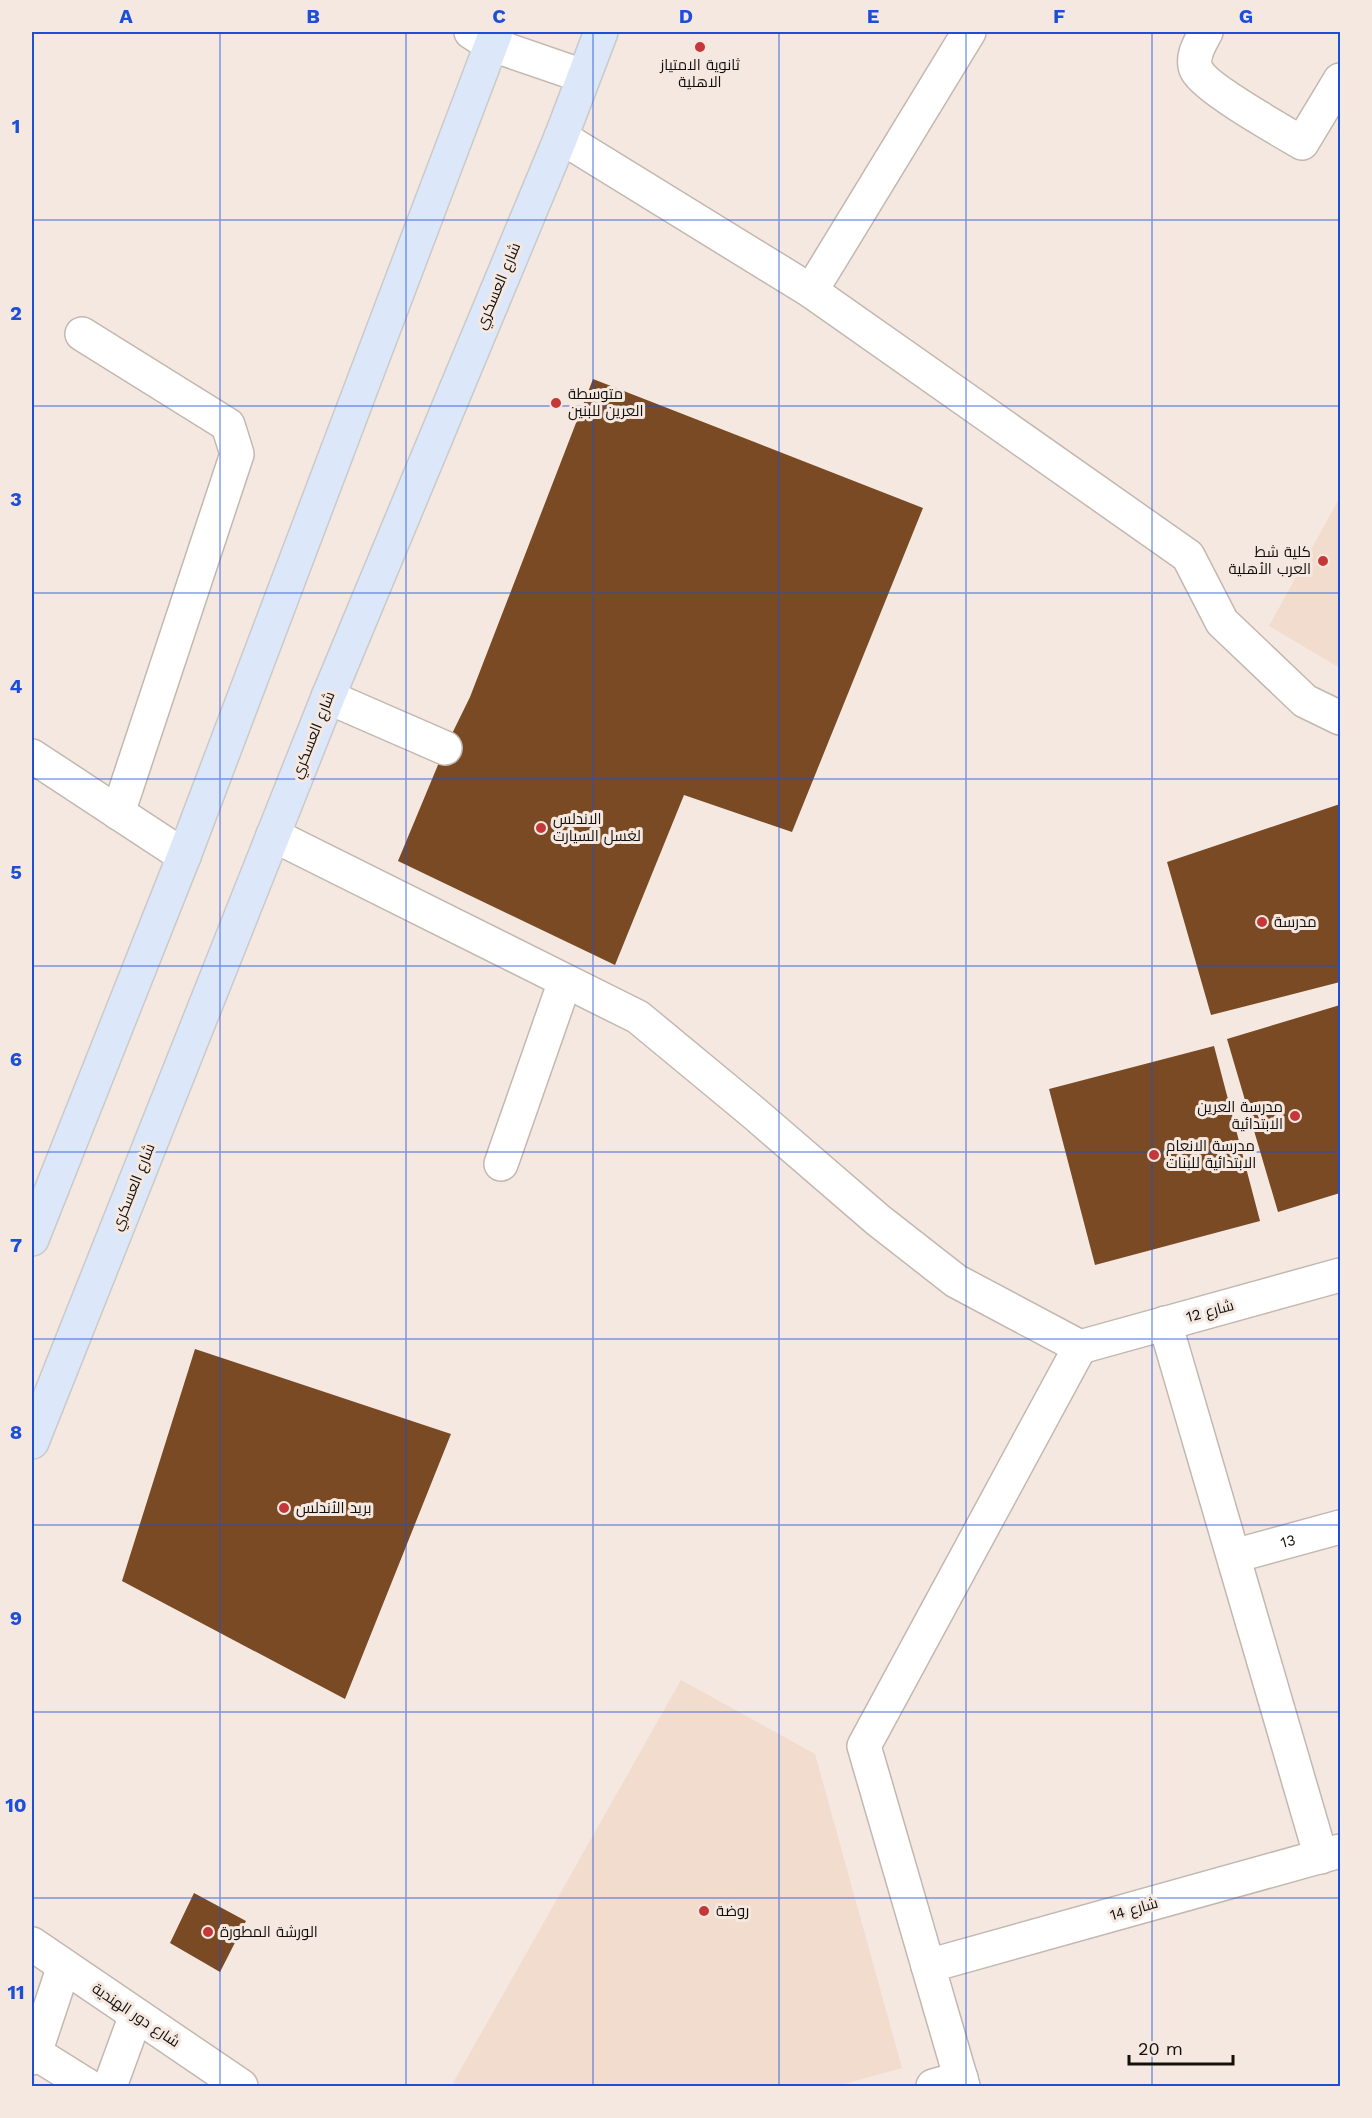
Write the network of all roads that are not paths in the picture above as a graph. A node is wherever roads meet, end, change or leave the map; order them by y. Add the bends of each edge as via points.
1 (601, 32) edge
2 (969, 32) edge
3 (1206, 32) edge
4 (486, 36) edge
5 (583, 76) junction
6 (1341, 80) edge
7 (561, 137) junction
8 (811, 291) junction
9 (82, 334) dead end
10 (328, 697) junction
11 (1341, 718) edge
12 (445, 748) dead end
13 (32, 756) edge
14 (118, 813) junction
15 (273, 835) junction
16 (184, 856) junction
17 (565, 981) junction
18 (501, 1164) dead end
19 (32, 1239) edge
20 (1341, 1275) edge
21 (1165, 1323) junction
22 (1080, 1347) junction
23 (32, 1442) edge
24 (1341, 1527) edge
25 (1234, 1556) junction
26 (1331, 1854) edge
27 (32, 1944) edge
28 (64, 1966) junction
29 (928, 1966) junction
30 (136, 2015) junction
31 (61, 2073) edge
32 (952, 2084) edge
33 (241, 2086) edge

1 - 5 main road, شارع العسكري
2 - 8 street
3 - 6 street via 1195,52 1196,70 1209,84 1302,143
4 - 5 street
4 - 16 main road
5 - 7 main road, شارع العسكري
7 - 8 street
7 - 10 main road, شارع العسكري
8 - 11 street via 1188,556 1222,622 1305,701
9 - 14 street via 228,425 237,454
10 - 12 street
10 - 15 main road, شارع العسكري
13 - 14 street
14 - 16 street
15 - 17 street
15 - 23 main road, شارع العسكري
16 - 19 main road
17 - 18 street
17 - 22 street via 638,1017 956,1281
20 - 21 street, شارع 12
21 - 22 street, شارع 12
21 - 25 street
22 - 29 street via 864,1746
24 - 25 street, 13
25 - 26 street
26 - 29 street, شارع 14
27 - 28 street, شارع دور الهندية
28 - 30 street, شارع دور الهندية
28 - 31 street
29 - 32 street
30 - 31 street
30 - 33 street, شارع دور الهندية

